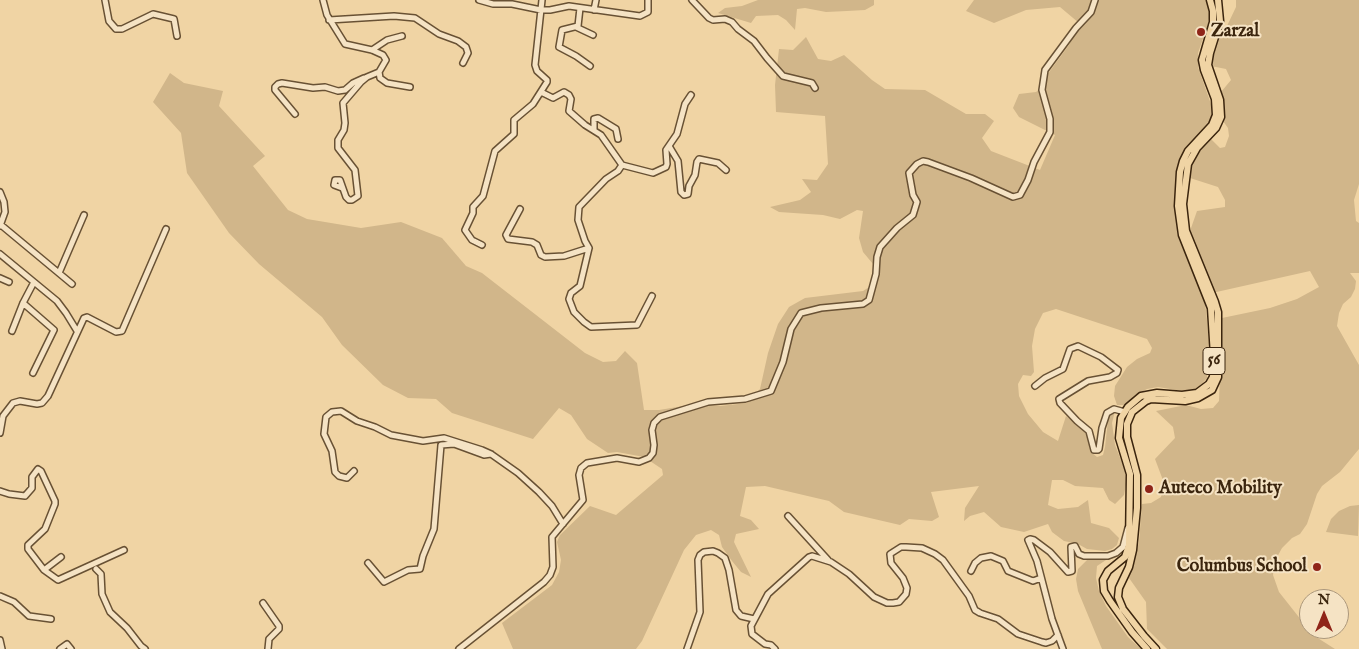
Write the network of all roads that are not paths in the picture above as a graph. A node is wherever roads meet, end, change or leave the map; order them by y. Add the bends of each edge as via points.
1 (105, 0) edge
2 (323, 0) edge
3 (479, 0) edge
4 (542, 0) edge
5 (596, 0) edge
6 (648, 0) edge
7 (692, 0) edge
8 (1095, 0) edge
9 (1210, 0) edge
10 (1218, 0) edge
11 (580, 8) junction
12 (541, 10) junction
13 (594, 10) junction
14 (329, 20) junction
15 (576, 28) junction
16 (594, 35) dead end
17 (178, 36) dead end
18 (402, 36) dead end
19 (372, 50) junction
20 (463, 63) dead end
21 (590, 66) dead end
22 (379, 72) junction
23 (367, 77) junction
24 (410, 87) dead end
25 (815, 88) dead end
26 (541, 92) junction
27 (691, 95) dead end
28 (295, 114) dead end
29 (594, 130) junction
30 (618, 139) dead end
31 (668, 146) junction
32 (622, 164) junction
33 (726, 170) dead end
34 (342, 188) dead end
35 (0, 192) edge
36 (520, 209) dead end
37 (84, 215) dead end
38 (0, 226) edge
39 (166, 230) dead end
40 (482, 245) dead end
41 (590, 248) junction
42 (0, 254) edge
43 (58, 273) junction
44 (0, 278) edge
45 (9, 282) dead end
46 (34, 282) junction
47 (72, 284) dead end
48 (652, 296) dead end
49 (23, 303) junction
50 (12, 331) dead end
51 (77, 331) junction
52 (33, 373) dead end
53 (1035, 386) dead end
54 (1125, 412) junction
55 (0, 434) edge
56 (491, 454) junction
57 (354, 472) dead end
58 (0, 491) edge
59 (788, 516) dead end
60 (1130, 521) junction
61 (563, 524) junction
62 (124, 550) dead end
63 (61, 557) dead end
64 (831, 562) junction
65 (368, 563) dead end
66 (1113, 567) junction
67 (96, 569) dead end
68 (44, 570) junction
69 (971, 571) dead end
70 (1125, 576) junction
71 (1042, 578) junction
72 (1118, 592) junction
73 (1106, 594) junction
74 (0, 596) edge
75 (263, 603) dead end
76 (51, 619) dead end
77 (754, 619) junction
78 (1058, 636) junction
79 (0, 640) edge
80 (2, 649) edge
81 (60, 649) edge
82 (71, 649) edge
83 (145, 649) edge
84 (268, 649) edge
85 (459, 649) edge
86 (687, 649) edge
87 (775, 649) edge
88 (1063, 649) edge
89 (1147, 649) edge
90 (1156, 649) edge

1 - 17 street via 107,16 116,29 153,14 174,19
2 - 14 street
3 - 12 street
4 - 12 street
5 - 13 street
6 - 13 street via 648,12 640,16
7 - 25 street via 709,18 732,22 754,41 783,76 812,83
8 - 61 street via 1090,12 1045,70 1042,90 1050,132 1020,195 1013,197 928,162 917,164 909,173 917,202 913,215 880,247 869,300 862,304 801,312 791,329 771,391 745,399 708,402 660,417 652,430 653,453 643,461 618,458 588,463 581,468 583,500
9 - 54 main road, 56 via 1213,22 1202,60 1215,99 1216,115 1212,126 1188,151 1183,161 1178,206 1182,235 1211,308 1213,377 1197,393 1146,394
10 - 70 main road, 56 via 1220,21 1208,65 1220,100 1221,117 1188,164 1183,204 1186,231 1218,312 1218,377 1212,390 1203,396 1185,401 1151,399 1136,408 1128,419 1127,437 1137,475 1137,508 1134,550
11 - 12 street via 569,6
11 - 13 street
11 - 15 street
12 - 26 street via 535,65 548,82
14 - 19 street via 345,44
14 - 20 street via 415,18 466,47 468,53
15 - 16 street
15 - 21 street via 562,30 559,47
18 - 19 street via 387,40
19 - 22 street via 386,58
22 - 23 street
22 - 24 street via 380,78 387,83
23 - 28 street via 338,91 278,84 275,90
23 - 34 street via 343,103 345,123 338,140 339,150 355,170 358,196 349,200
26 - 29 street via 553,98 564,92 569,95 570,111 576,119
26 - 40 street via 533,104 514,120 514,134 496,151 482,196 472,207 473,213 465,230 472,240
27 - 31 street via 685,104 677,134
29 - 30 street via 594,119 598,118 616,128
29 - 32 street via 604,138
31 - 32 street via 667,165 657,172
31 - 33 street via 678,161 684,195 688,194 699,159 718,164
32 - 41 street via 579,207 578,220
35 - 38 street via 5,208
36 - 41 street via 506,235 508,239 535,243 545,257 564,256
37 - 43 street
38 - 43 street
39 - 51 street via 122,331 116,332 85,317
41 - 48 street via 580,286 569,299 574,312 584,322 591,327 637,325
42 - 46 street
43 - 47 street
44 - 45 street
46 - 49 street
46 - 51 street via 57,301
49 - 50 street
49 - 52 street via 54,330
51 - 55 street via 48,396 42,403 14,403 3,416
53 - 54 street via 1063,369 1070,348 1079,347 1107,361 1118,371 1110,377 1088,381 1060,397 1060,403 1090,431 1097,451 1107,413 1114,410
54 - 60 main road via 1118,438 1129,471
56 - 57 street via 444,438 423,441 391,435 340,411 332,412 326,418 324,434 332,451 335,472 347,478
56 - 61 street via 538,492
56 - 65 street via 454,444 442,445 434,528 420,569 408,570 384,582
58 - 68 street via 25,496 32,488 32,477 38,469 42,471 55,504 45,529 28,547
59 - 64 street
60 - 66 main road via 1127,553
60 - 71 street via 1123,547 1116,553 1084,556 1075,546 1071,547 1072,571 1068,572 1050,552 1029,539 1028,545
61 - 85 street via 552,537 553,566 550,575
62 - 68 street via 58,580
63 - 68 street
64 - 77 street via 809,557 772,590
64 - 78 street via 887,604 899,602 907,588 891,563 890,554 901,547 922,548 936,554 947,565 975,610 998,619 1018,634 1042,642 1052,641
66 - 70 main road via 1122,570
66 - 73 main road via 1104,577
67 - 83 street via 102,574 102,594 110,612
69 - 71 street via 974,563 991,556 1003,561 1008,572 1033,581
70 - 72 main road, 56
71 - 78 street
72 - 73 main road
72 - 90 main road via 1123,609
73 - 89 main road
74 - 76 street via 14,602 29,616
75 - 84 street via 279,626 269,639
77 - 86 street via 742,616 736,610 725,558 712,551 704,552 698,560 700,612
77 - 87 street via 752,634
78 - 88 street
79 - 80 street
81 - 82 street via 67,644

